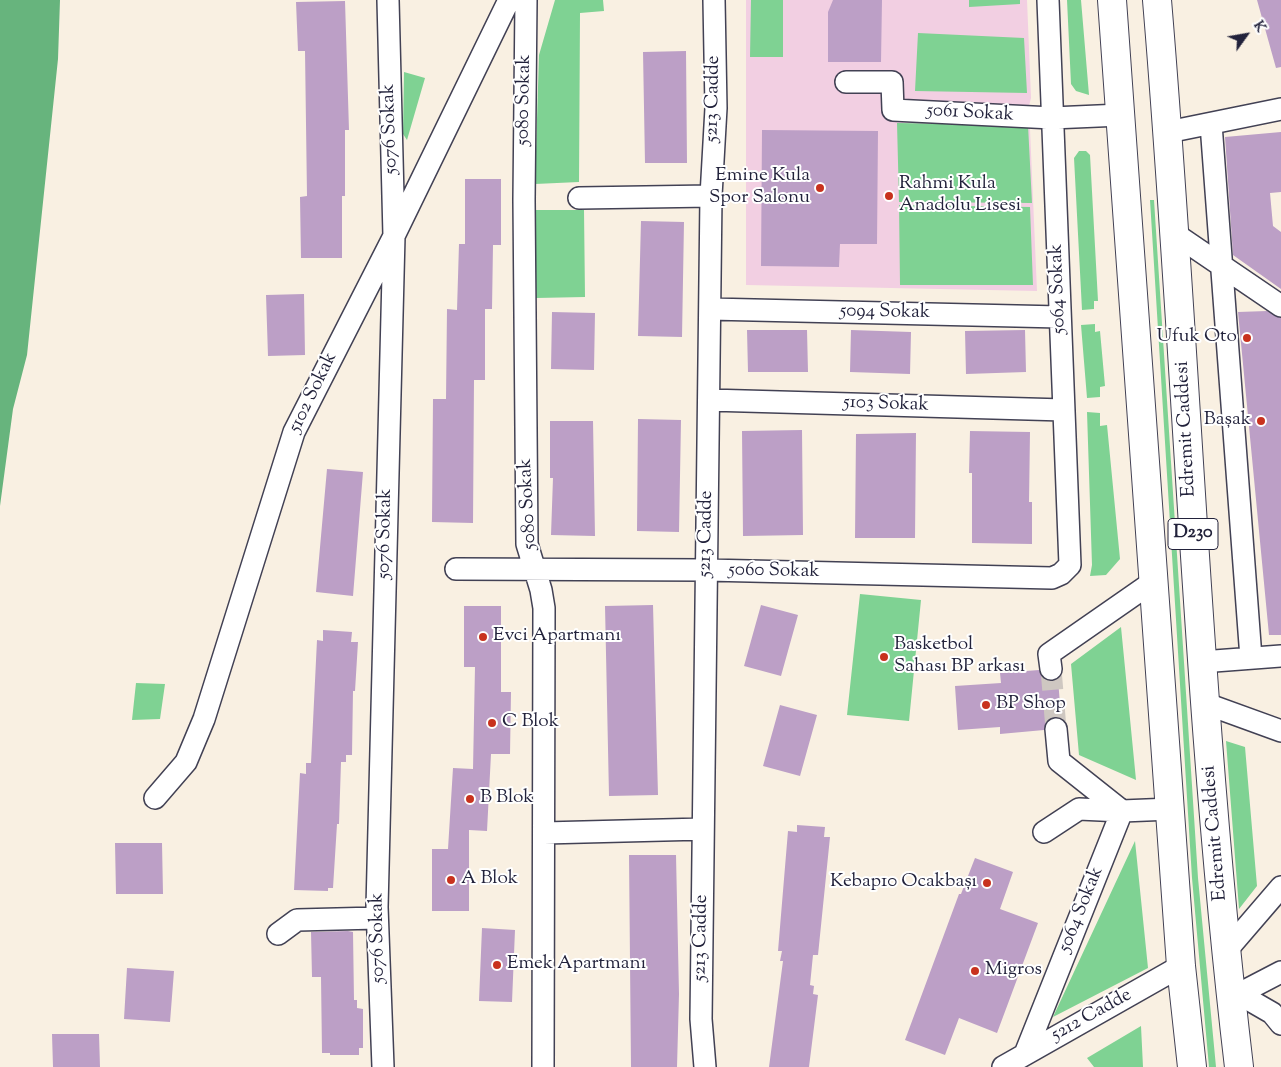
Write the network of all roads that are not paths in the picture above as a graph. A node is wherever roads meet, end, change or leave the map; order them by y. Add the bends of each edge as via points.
1 (388, 0) edge
2 (509, 0) edge
3 (526, 0) edge
4 (714, 0) edge
5 (1048, 0) edge
6 (1112, 0) edge
7 (1157, 0) edge
8 (846, 82) dead end
9 (1281, 109) edge
10 (1120, 115) junction
11 (1052, 118) junction
12 (1211, 124) junction
13 (1168, 132) junction
14 (711, 196) junction
15 (579, 198) dead end
16 (1175, 234) junction
17 (394, 236) junction
18 (1221, 265) junction
19 (1281, 306) edge
20 (710, 309) junction
21 (1060, 317) junction
22 (709, 400) junction
23 (1064, 410) junction
24 (456, 569) dead end
25 (535, 569) junction
26 (707, 570) junction
27 (1061, 574) joint
28 (1154, 580) junction
29 (1281, 656) edge
30 (1252, 658) junction
31 (1201, 662) junction
32 (1051, 669) tunnel mouth
33 (1204, 703) junction
34 (1056, 729) tunnel mouth
35 (1281, 731) edge
36 (155, 798) dead end
37 (1170, 809) junction
38 (1122, 811) junction
39 (703, 829) junction
40 (1044, 832) dead end
41 (544, 833) junction
42 (1281, 887) edge
43 (378, 918) junction
44 (278, 934) dead end
45 (1226, 951) junction
46 (1182, 966) junction
47 (1281, 972) edge
48 (1235, 996) junction
49 (1281, 1024) edge
50 (1025, 1054) junction
51 (1187, 1060) edge
52 (383, 1067) edge
53 (543, 1067) edge
54 (705, 1067) edge
55 (1003, 1067) edge
56 (1239, 1067) edge

1 - 17 street, 5076 Sokak
2 - 17 street, 5102 Sokak
3 - 25 street, 5080 Sokak via 527,544
4 - 14 street, 5213 Cadde via 716,108
5 - 11 street, 5064 Sokak
6 - 10 highway, D230
7 - 13 highway, Edremit Caddesi / D230
8 - 11 street, 5061 Sokak via 892,82 893,110
9 - 12 street
10 - 11 street, 5061 Sokak
10 - 28 highway, D230
11 - 21 street, 5064 Sokak
12 - 13 street
12 - 18 street
13 - 16 highway, Edremit Caddesi / D230
14 - 15 street
14 - 20 street, 5213 Cadde
16 - 18 street
16 - 31 highway, Edremit Caddesi / D230
17 - 36 street, 5102 Sokak via 294,432 204,719 186,762
17 - 43 street, 5076 Sokak
18 - 19 street
18 - 30 street
20 - 21 street, 5094 Sokak
20 - 22 street, 5213 Cadde
21 - 23 street, 5064 Sokak
22 - 23 street, 5103 Sokak
22 - 26 street, 5213 Cadde
23 - 27 street, 5064 Sokak via 1070,565
24 - 25 street, 5060 Sokak
25 - 26 street, 5060 Sokak
25 - 41 street, 5080 Sokak via 544,608
26 - 27 street, 5060 Sokak via 1052,578
26 - 39 street, 5213 Cadde
28 - 32 street via 1049,654
28 - 37 highway, D230
29 - 30 street
30 - 31 street
31 - 33 highway, Edremit Caddesi / D230
33 - 35 street
33 - 45 highway, Edremit Caddesi / D230
34 - 38 street via 1059,761
37 - 38 street
37 - 46 highway, D230
38 - 40 street via 1079,809
38 - 50 street, 5064 Sokak
39 - 41 street
39 - 54 street, 5213 Cadde via 701,1019
41 - 53 street, 5080 Sokak
42 - 45 street
43 - 44 street via 296,920
43 - 52 street, 5076 Sokak
45 - 48 highway, Edremit Caddesi / D230
46 - 50 street, 5212 Cadde
46 - 51 highway, D230
47 - 48 street
48 - 49 street via 1272,1013
48 - 56 highway, Edremit Caddesi / D230
50 - 55 street, 5212 Cadde

